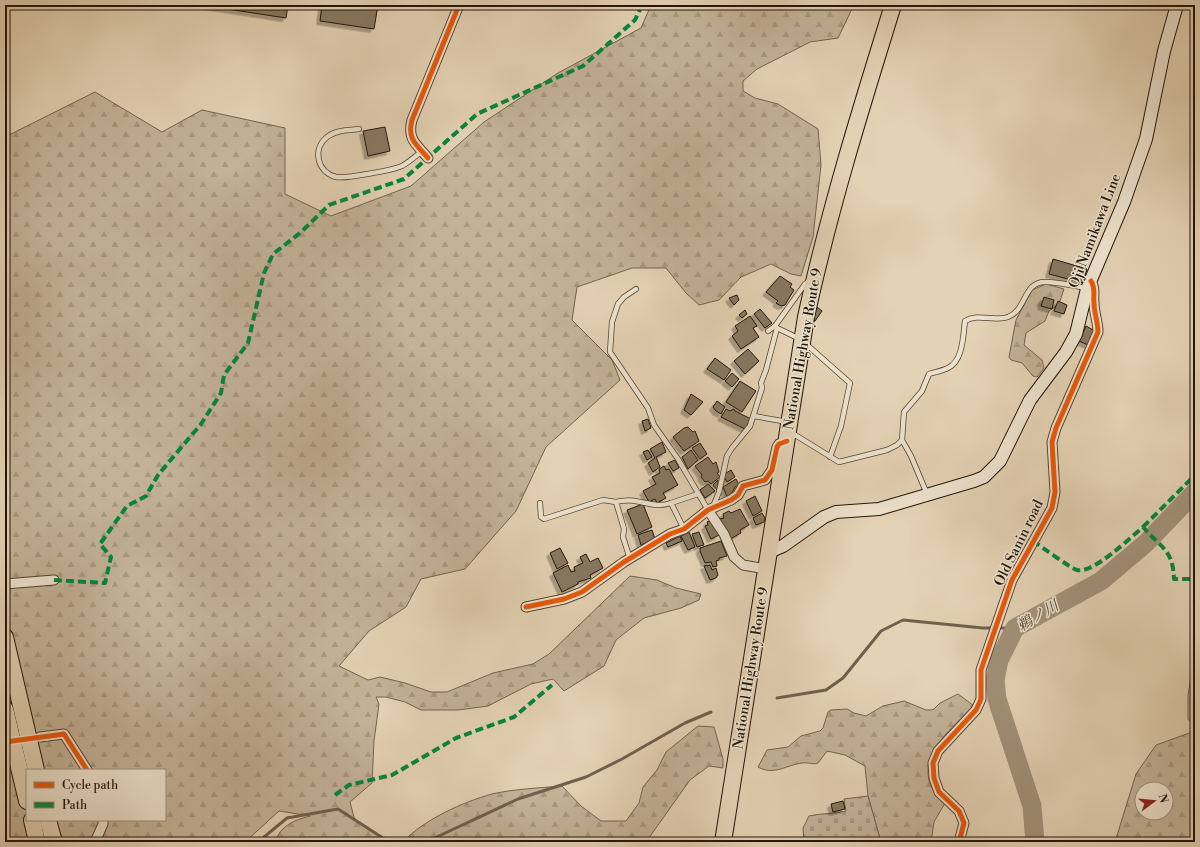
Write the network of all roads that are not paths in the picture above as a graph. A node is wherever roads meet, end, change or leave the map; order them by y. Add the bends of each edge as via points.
1 (459, 5) edge
2 (893, 5) edge
3 (1177, 5) edge
4 (359, 129) dead end
5 (425, 154) joint
6 (814, 277) junction
7 (1089, 285) junction
8 (636, 289) dead end
9 (776, 327) junction
10 (768, 331) dead end
11 (802, 341) junction
12 (754, 416) junction
13 (788, 436) junction
14 (902, 440) junction
15 (830, 457) junction
16 (698, 494) junction
17 (928, 496) junction
18 (616, 502) junction
19 (540, 503) dead end
20 (671, 503) junction
21 (708, 510) junction
22 (684, 529) junction
23 (769, 552) junction
24 (630, 559) junction
25 (766, 569) junction
26 (54, 580) dead end
27 (5, 584) edge
28 (526, 607) dead end
29 (5, 637) edge
30 (5, 709) edge
31 (40, 737) dead end
32 (36, 769) edge
33 (86, 769) edge
34 (26, 798) edge
35 (32, 821) edge
36 (48, 821) edge
37 (103, 821) edge
38 (37, 842) edge
39 (54, 842) edge
40 (96, 842) edge
41 (723, 842) edge
42 (959, 842) edge

1 - 5 street via 409,131 415,144
2 - 6 highway, National Highway Route 9 via 842,173
3 - 7 main road, Oji Namikawa Line via 1164,52 1146,139 1124,202
4 - 5 lane via 334,132 326,137 319,147 317,157 326,173 347,177 398,168
6 - 9 lane via 805,284
6 - 11 highway, National Highway Route 9
7 - 14 lane via 1037,283 1030,288 1016,314 999,319 970,318 965,322 959,355 954,364 929,374 922,390 904,412
7 - 17 main road, Oji Namikawa Line via 1076,334 1066,352 1030,400 1000,460 984,477
7 - 42 street, Old Sanin road via 1094,286 1098,332 1052,442 1055,492 1052,508 1012,580 981,670 981,699 976,710 938,751 933,762 934,778 939,792 959,811 964,822
8 - 16 lane via 618,304 612,322 610,352 648,408 654,425
9 - 10 lane
9 - 11 lane
9 - 12 lane
11 - 13 highway, National Highway Route 9
11 - 15 lane via 850,383 841,426
12 - 13 lane via 782,421
12 - 21 lane via 750,426 727,456 719,492
13 - 15 lane
13 - 21 street via 776,447 772,470 765,480 743,486 732,500
13 - 23 highway, National Highway Route 9
14 - 15 lane via 887,450 839,462
14 - 17 lane
16 - 20 lane
16 - 21 lane via 706,503
17 - 23 main road, Oji Namikawa Line via 879,509 836,512 824,517 783,546
18 - 19 lane via 603,500 544,519 541,517
18 - 20 lane via 629,499 661,506
18 - 24 lane
20 - 22 lane
21 - 22 street
21 - 25 street via 724,534 734,557 743,565
22 - 24 street via 670,534
23 - 25 highway, National Highway Route 9
24 - 28 street via 582,592 564,599
25 - 41 highway, National Highway Route 9
26 - 27 street
29 - 32 highway
30 - 34 highway
31 - 33 street via 64,734
35 - 38 highway
36 - 39 highway
37 - 40 street

